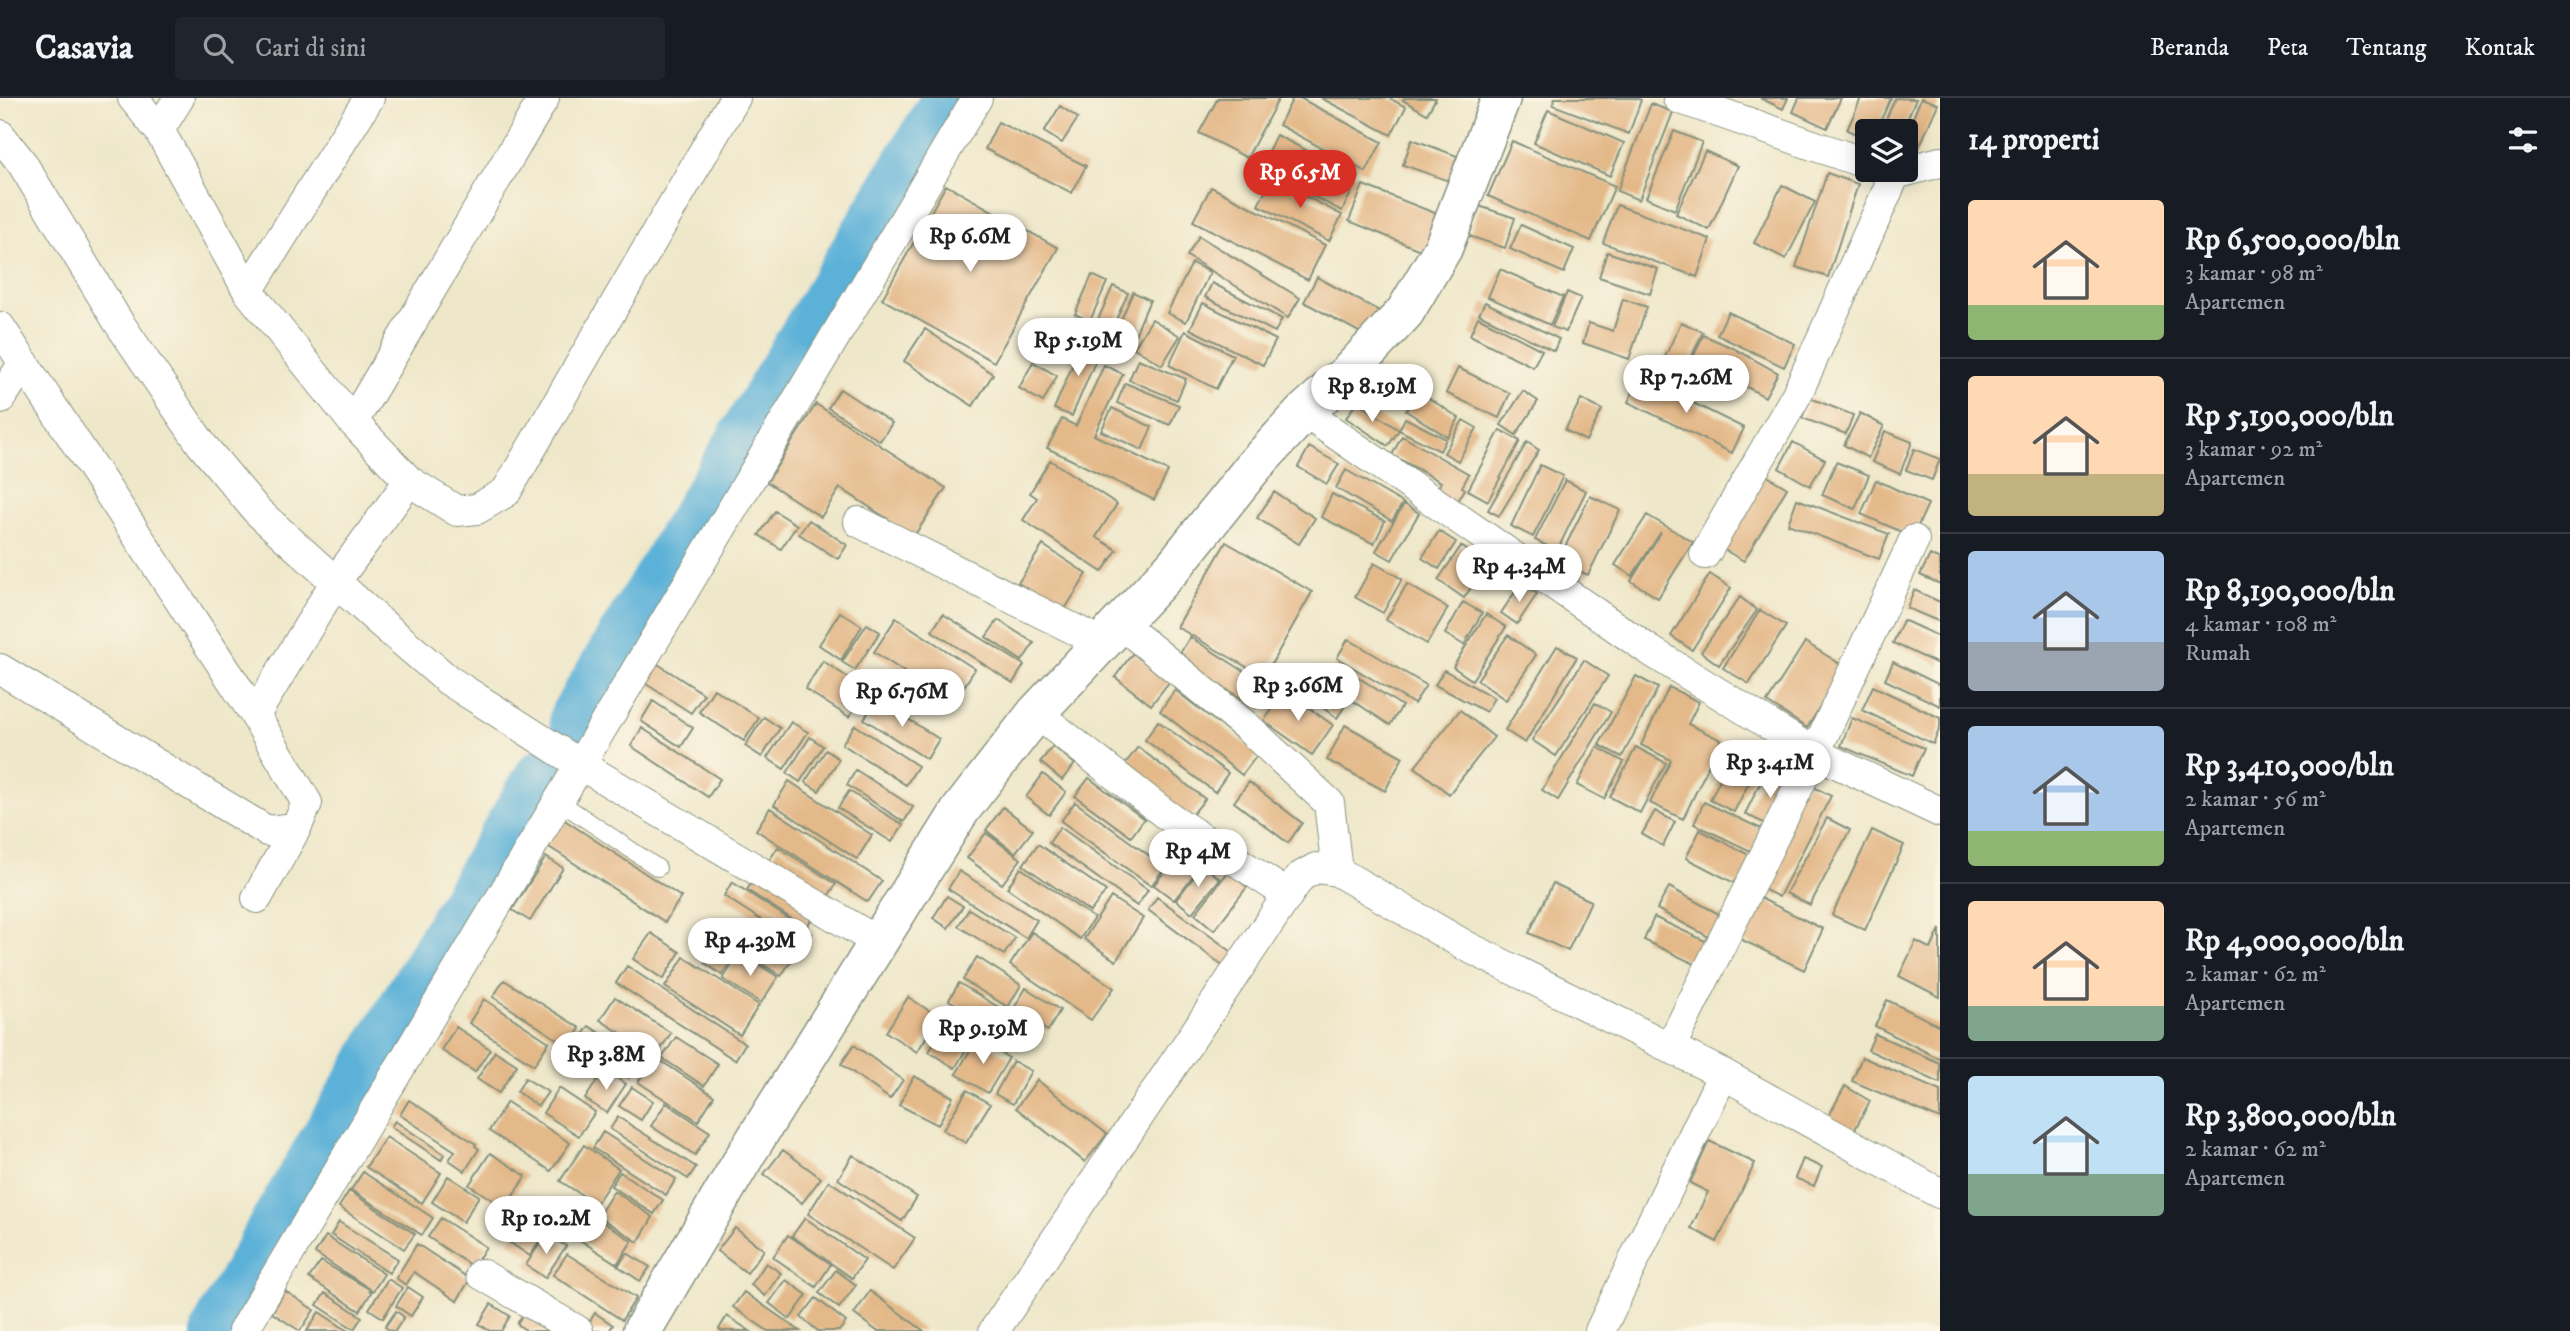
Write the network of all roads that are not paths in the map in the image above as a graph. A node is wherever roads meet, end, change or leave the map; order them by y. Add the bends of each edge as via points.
1 (133, 98) edge
2 (179, 98) edge
3 (369, 98) edge
4 (544, 98) edge
5 (735, 98) edge
6 (977, 98) edge
7 (1501, 98) edge
8 (1678, 98) edge
9 (159, 130) junction
10 (0, 135) edge
11 (1855, 160) edge
12 (1940, 162) edge
13 (1918, 166) edge
14 (1885, 182) edge
15 (248, 291) junction
16 (0, 327) edge
17 (23, 363) junction
18 (0, 399) edge
19 (1304, 412) junction
20 (353, 422) junction
21 (409, 481) junction
22 (859, 522) dead end
23 (1914, 540) dead end
24 (1705, 554) dead end
25 (336, 581) junction
26 (1110, 633) junction
27 (0, 669) edge
28 (1036, 713) junction
29 (255, 715) junction
30 (1815, 753) junction
31 (581, 765) junction
32 (560, 802) junction
33 (1940, 812) edge
34 (296, 828) junction
35 (658, 868) dead end
36 (1337, 870) junction
37 (1288, 895) junction
38 (257, 898) dead end
39 (878, 942) junction
40 (1670, 1048) junction
41 (1723, 1074) junction
42 (1940, 1192) edge
43 (481, 1274) dead end
44 (243, 1331) edge
45 (578, 1331) edge
46 (642, 1331) edge
47 (995, 1331) edge
48 (1600, 1331) edge

1 - 9 street
2 - 9 street
3 - 15 street
4 - 20 street
5 - 21 street via 506,492 477,509 457,511
6 - 31 street
7 - 19 street via 1443,248 1405,312
8 - 11 street
9 - 15 street
10 - 25 street via 202,445 257,511
12 - 13 street
14 - 24 street via 1797,394
15 - 20 street
16 - 17 street
17 - 18 street
17 - 29 street
19 - 26 street via 1174,566
19 - 30 street via 1649,650
20 - 21 street
21 - 25 street
22 - 26 street
23 - 30 street
25 - 29 street
25 - 31 street via 448,680
26 - 28 street
26 - 36 street via 1246,726 1329,803
27 - 34 street via 267,831
28 - 37 street via 1165,814
28 - 39 street via 960,811
29 - 34 street via 307,803
30 - 33 street
30 - 40 street
31 - 32 street
31 - 39 street
32 - 35 lane
32 - 44 street
34 - 38 street
36 - 37 street via 1316,868 1300,877
36 - 40 street via 1466,946
37 - 47 street
39 - 46 street
40 - 41 street
41 - 42 street
41 - 48 street
43 - 45 street

